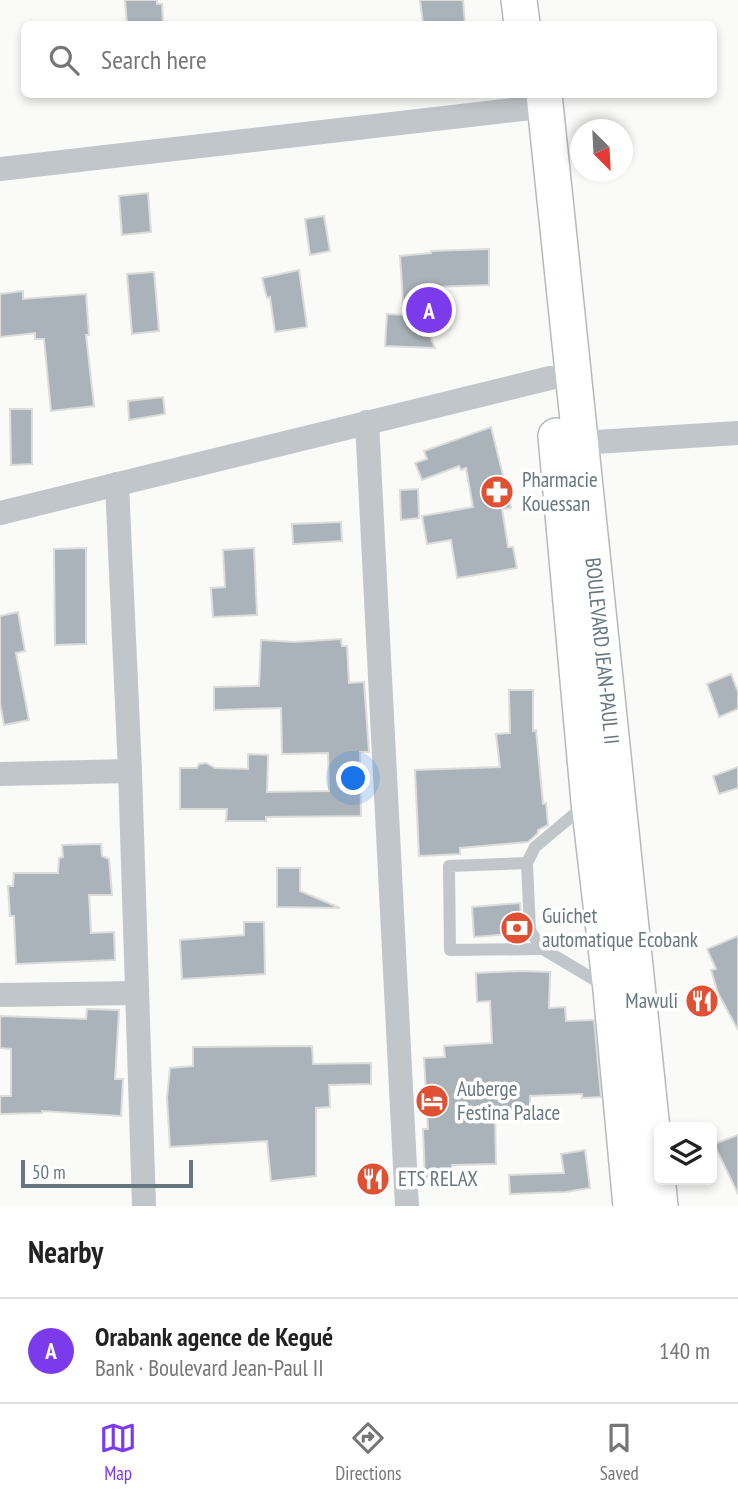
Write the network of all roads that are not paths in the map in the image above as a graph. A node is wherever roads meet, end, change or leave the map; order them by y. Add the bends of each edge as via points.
1 (519, 0) edge
2 (537, 0) edge
3 (522, 21) edge
4 (539, 21) edge
5 (535, 99) edge
6 (0, 169) edge
7 (550, 378) junction
8 (367, 422) junction
9 (738, 433) edge
10 (569, 444) junction
11 (117, 484) junction
12 (0, 513) edge
13 (130, 771) junction
14 (0, 774) edge
15 (589, 802) junction
16 (527, 863) junction
17 (543, 949) junction
18 (611, 990) junction
19 (137, 993) junction
20 (0, 995) edge
21 (144, 1206) edge
22 (407, 1206) edge
23 (624, 1206) edge
24 (631, 1206) edge
25 (660, 1206) edge

1 - 3 main road
2 - 4 main road
5 - 6 street
5 - 7 main road, BOULEVARD JEAN-PAUL II
5 - 10 main road, BOULEVARD JEAN-PAUL II
7 - 8 street
7 - 10 main road, BOULEVARD JEAN-PAUL II
8 - 11 street
8 - 22 street
9 - 10 street
10 - 15 main road, BOULEVARD JEAN-PAUL II
10 - 25 main road, BOULEVARD JEAN-PAUL II via 619,820
11 - 12 street
11 - 13 street
13 - 14 street
13 - 19 street
15 - 16 lane via 535,847
15 - 18 main road, BOULEVARD JEAN-PAUL II
16 - 17 lane via 530,931
16 - 17 lane via 449,866 450,950
17 - 18 lane
18 - 24 main road, BOULEVARD JEAN-PAUL II
19 - 20 street
19 - 21 street
23 - 24 street

